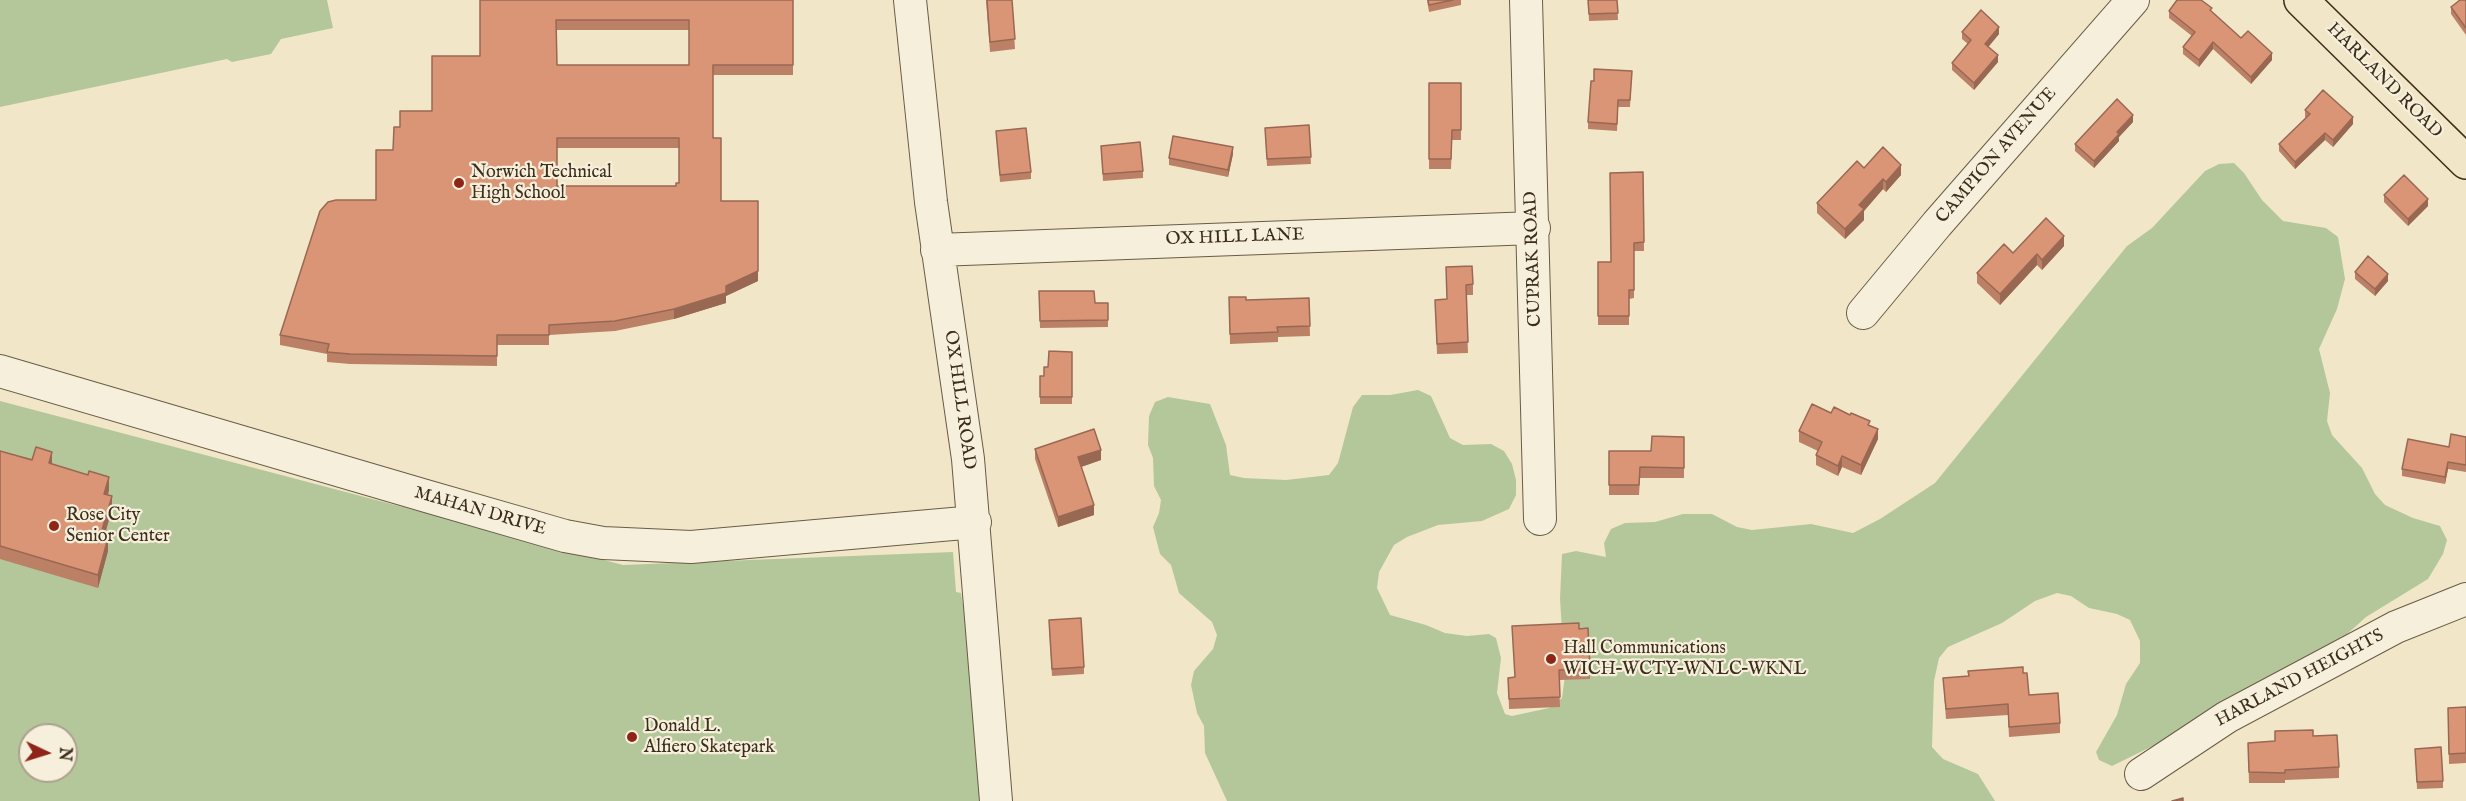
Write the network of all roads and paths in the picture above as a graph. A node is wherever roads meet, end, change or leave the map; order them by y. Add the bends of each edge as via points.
1 (910, 0) edge
2 (1526, 0) edge
3 (2133, 0) edge
4 (2301, 0) edge
5 (2466, 162) edge
6 (1534, 228) junction
7 (937, 250) junction
8 (1863, 313) dead end
9 (0, 371) edge
10 (1540, 519) dead end
11 (975, 522) junction
12 (2466, 599) edge
13 (2141, 774) dead end
14 (996, 801) edge

1 - 7 street, OX HILL ROAD
2 - 6 street, CUPRAK ROAD
3 - 8 street, CAMPION AVENUE
4 - 5 main road, HARLAND ROAD
6 - 7 street, OX HILL LANE
6 - 10 street, CUPRAK ROAD
7 - 11 street, OX HILL ROAD
9 - 11 street, MAHAN DRIVE via 565,536 603,543 691,547
11 - 14 street, OX HILL ROAD
12 - 13 street, HARLAND HEIGHTS via 2396,627 2227,717

